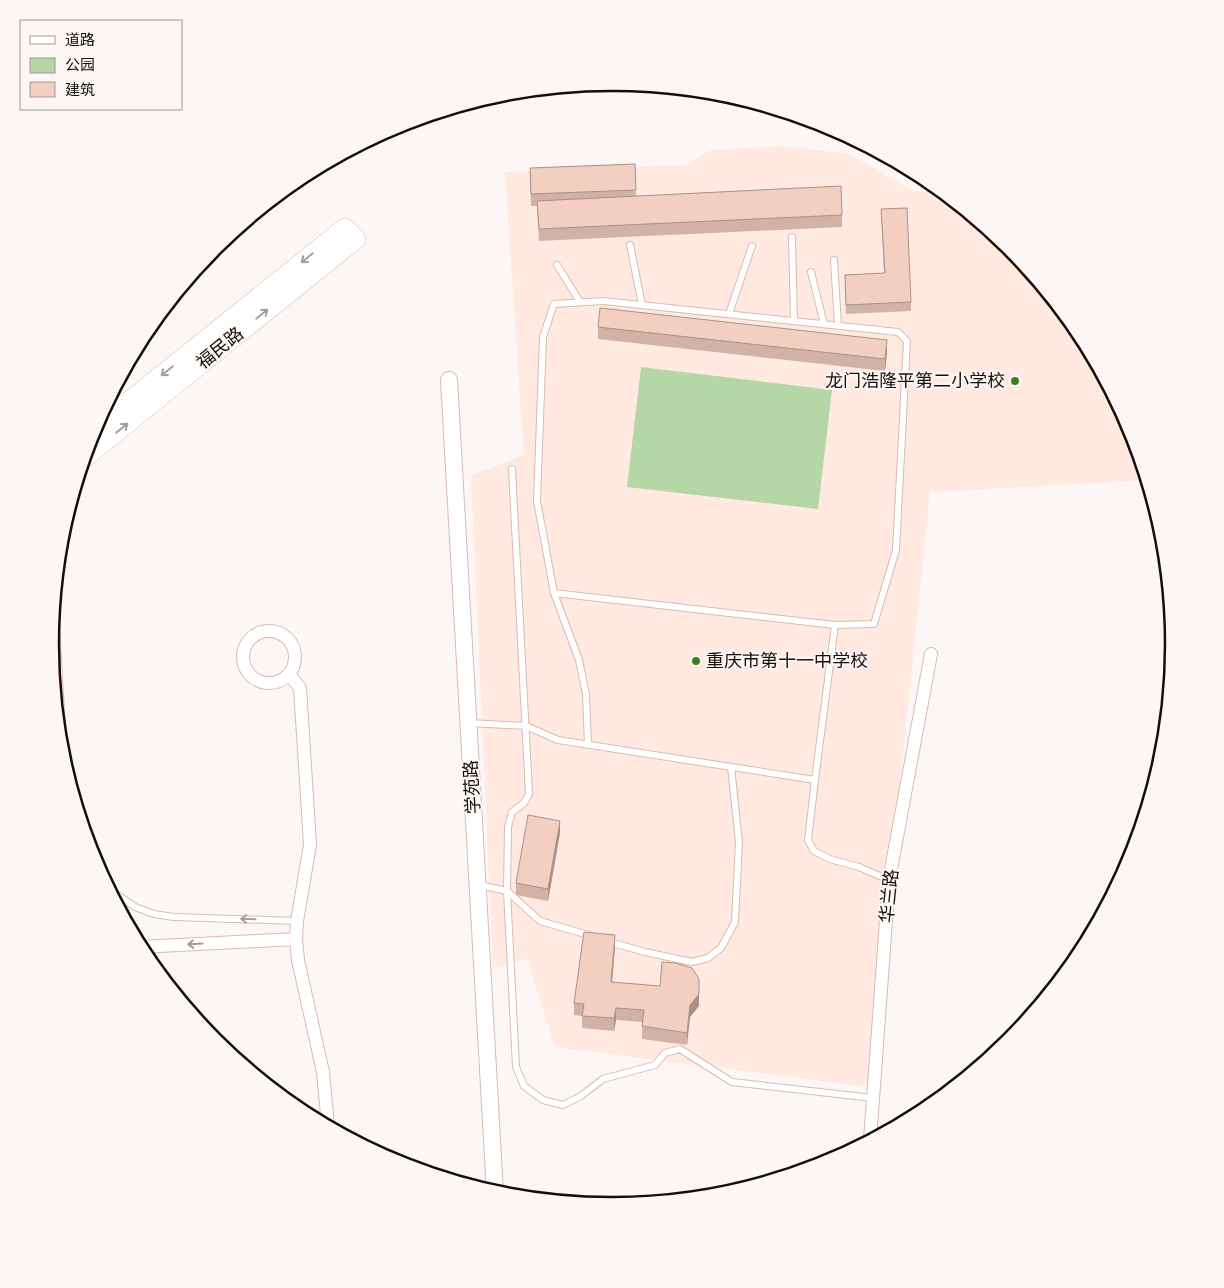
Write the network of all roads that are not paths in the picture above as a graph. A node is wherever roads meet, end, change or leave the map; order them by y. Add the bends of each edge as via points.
1 (792, 237) dead end
2 (630, 245) dead end
3 (752, 246) dead end
4 (834, 260) dead end
5 (557, 265) dead end
6 (811, 272) dead end
7 (580, 302) junction
8 (642, 305) junction
9 (730, 314) junction
10 (794, 321) junction
11 (824, 324) junction
12 (838, 326) junction
13 (449, 380) dead end
14 (107, 420) edge
15 (94, 449) edge
16 (512, 469) dead end
17 (554, 593) junction
18 (835, 625) junction
19 (931, 654) dead end
20 (289, 674) junction
21 (468, 723) junction
22 (526, 726) junction
23 (588, 745) junction
24 (731, 767) junction
25 (816, 780) junction
26 (889, 880) junction
27 (478, 884) junction
28 (507, 891) junction
29 (120, 896) edge
30 (297, 921) junction
31 (296, 939) junction
32 (149, 947) edge
33 (873, 1098) junction
34 (327, 1118) edge
35 (871, 1133) edge
36 (495, 1185) edge

1 - 10 lane
2 - 8 lane
3 - 9 lane
4 - 12 lane
5 - 7 lane
6 - 11 lane
7 - 8 lane
7 - 17 lane via 554,304 543,337 537,501
8 - 9 lane
9 - 10 lane
10 - 11 lane
11 - 12 lane
12 - 18 lane via 898,332 907,341 896,550 874,624
13 - 21 street, 学苑路
15 -> 14 main road, 福民路 via 350,233
16 - 22 lane
17 - 18 lane
17 - 23 lane via 579,660 586,694
18 - 25 lane
19 - 26 street, 华兰路
20 - 20 street via 295,656 287,638 269,631 250,639 243,658 251,677 271,684
20 - 30 street via 300,688 310,845
21 - 22 lane
21 - 27 street, 学苑路
22 - 23 lane via 558,740
22 - 28 lane via 529,794 524,803 512,812 508,827
23 - 24 lane
24 - 25 lane
24 - 28 lane via 739,842 735,922 721,948 708,958 692,962 645,952 540,920
25 - 26 lane via 808,840 814,852
26 - 33 street, 华兰路
27 - 28 lane
27 - 36 street, 学苑路
28 - 33 lane via 516,1066 524,1086 543,1100 563,1105 603,1079 655,1065 665,1053 680,1049 732,1082
30 -> 29 lane via 174,917 154,914
30 - 31 street
31 -> 32 street
31 - 34 street via 299,969 323,1072
33 - 35 street, 华兰路

